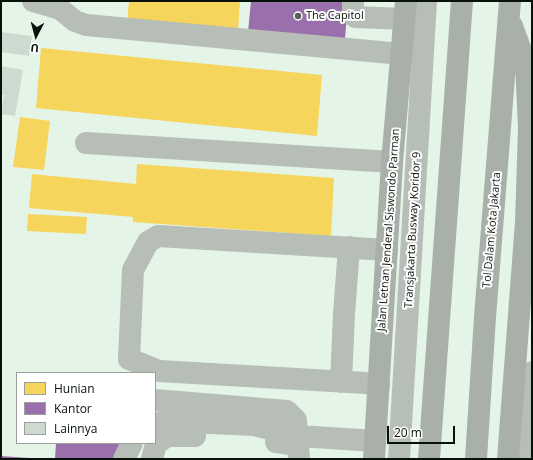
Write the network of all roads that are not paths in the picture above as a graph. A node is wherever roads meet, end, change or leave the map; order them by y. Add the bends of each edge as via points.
1 (33, 1) edge
2 (353, 1) edge
3 (426, 1) edge
4 (462, 1) edge
5 (61, 5) edge
6 (510, 9) edge
7 (405, 10) edge
8 (402, 54) junction
9 (86, 143) dead end
10 (392, 162) junction
11 (349, 248) junction
12 (387, 250) junction
13 (532, 372) edge
14 (341, 382) junction
15 (379, 386) junction
16 (156, 400) edge
17 (156, 424) edge
18 (132, 444) edge
19 (299, 447) edge
20 (375, 450) edge
21 (124, 459) edge
22 (152, 459) edge
23 (399, 459) edge
24 (429, 459) edge
25 (476, 459) edge
26 (508, 459) edge
27 (526, 459) edge

1 - 5 lane
2 - 7 lane via 353,15 356,17
3 - 23 lane, Transjakarta Busway Koridor 9
4 - 24 highway
5 - 8 lane via 75,21 86,25
6 - 25 highway, Tol Dalam Kota Jakarta
6 - 26 highway via 526,64 529,128 526,222
7 - 8 highway, Jalan Letnan Jenderal Siswondo Parman
8 - 10 highway, Jalan Letnan Jenderal Siswondo Parman
9 - 10 lane
10 - 12 highway, Jalan Letnan Jenderal Siswondo Parman
11 - 12 lane
11 - 14 lane
11 - 14 lane via 158,236 148,242 133,270 129,359 159,371
12 - 15 highway, Jalan Letnan Jenderal Siswondo Parman
13 - 27 lane
14 - 15 lane
15 - 20 highway, Jalan Letnan Jenderal Siswondo Parman
16 - 19 lane via 287,411 296,420
17 - 19 lane via 165,420 254,425
18 - 21 lane
19 - 20 lane
19 - 22 lane via 183,435 167,436 156,444

